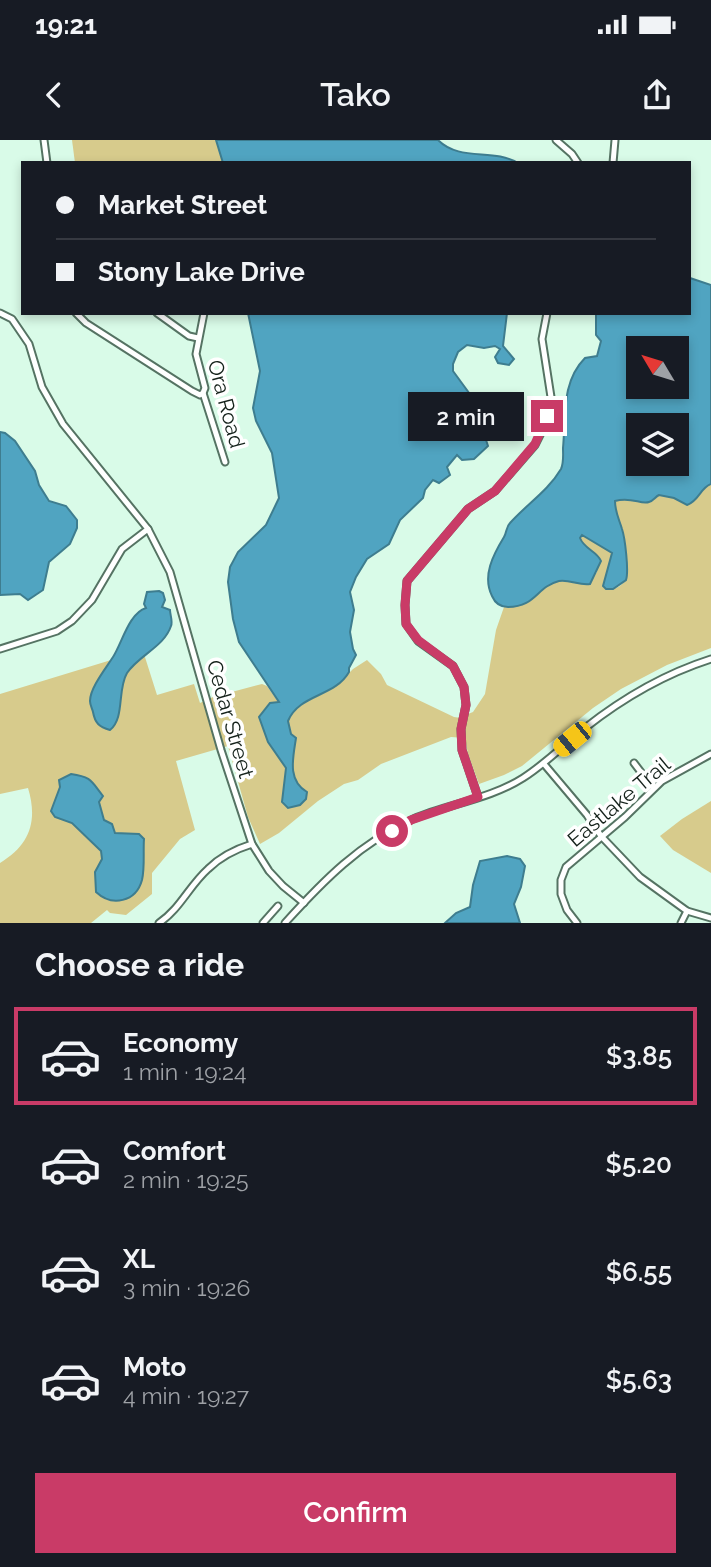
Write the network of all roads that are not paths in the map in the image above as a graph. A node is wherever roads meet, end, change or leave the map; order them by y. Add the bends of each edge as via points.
1 (44, 140) edge
2 (556, 140) edge
3 (614, 140) edge
4 (47, 161) edge
5 (577, 161) edge
6 (613, 161) edge
7 (0, 313) edge
8 (78, 315) edge
9 (159, 315) edge
10 (204, 315) edge
11 (546, 315) edge
12 (198, 338) junction
13 (203, 393) junction
14 (225, 463) dead end
15 (148, 529) junction
16 (0, 649) edge
17 (711, 659) edge
18 (711, 754) edge
19 (634, 763) dead end
20 (544, 764) junction
21 (653, 788) junction
22 (478, 797) junction
23 (601, 836) junction
24 (252, 844) junction
25 (304, 903) junction
26 (278, 906) dead end
27 (687, 911) junction
28 (711, 918) edge
29 (159, 923) edge
30 (262, 923) edge
31 (285, 923) edge
32 (577, 923) edge
33 (681, 923) edge

1 - 4 street
2 - 5 street
3 - 6 street
7 - 15 street, Cedar Street via 12,319 29,344 42,387 63,424
8 - 13 street via 192,391
9 - 12 street
10 - 12 street, Ora Road
11 - 22 street via 542,339 551,397 542,431 495,491 468,509 407,581 406,624 418,640 453,666 464,687 462,750
12 - 13 street, Ora Road
13 - 14 street, Ora Road
15 - 16 street via 122,549 92,600 72,621 57,631
15 - 24 street, Cedar Street via 170,572
17 - 20 street via 673,673 614,706
18 - 21 street, Eastlake Trail
19 - 21 street
20 - 22 street via 511,785
20 - 23 street
21 - 23 street, Eastlake Trail
22 - 25 street via 411,820 372,841 338,866
23 - 27 street via 648,884
23 - 32 street, Eastlake Trail via 566,867 561,880 564,902
24 - 25 street, Cedar Street via 269,871
24 - 29 street via 207,869
25 - 31 street
26 - 30 street
27 - 28 street
27 - 33 street

